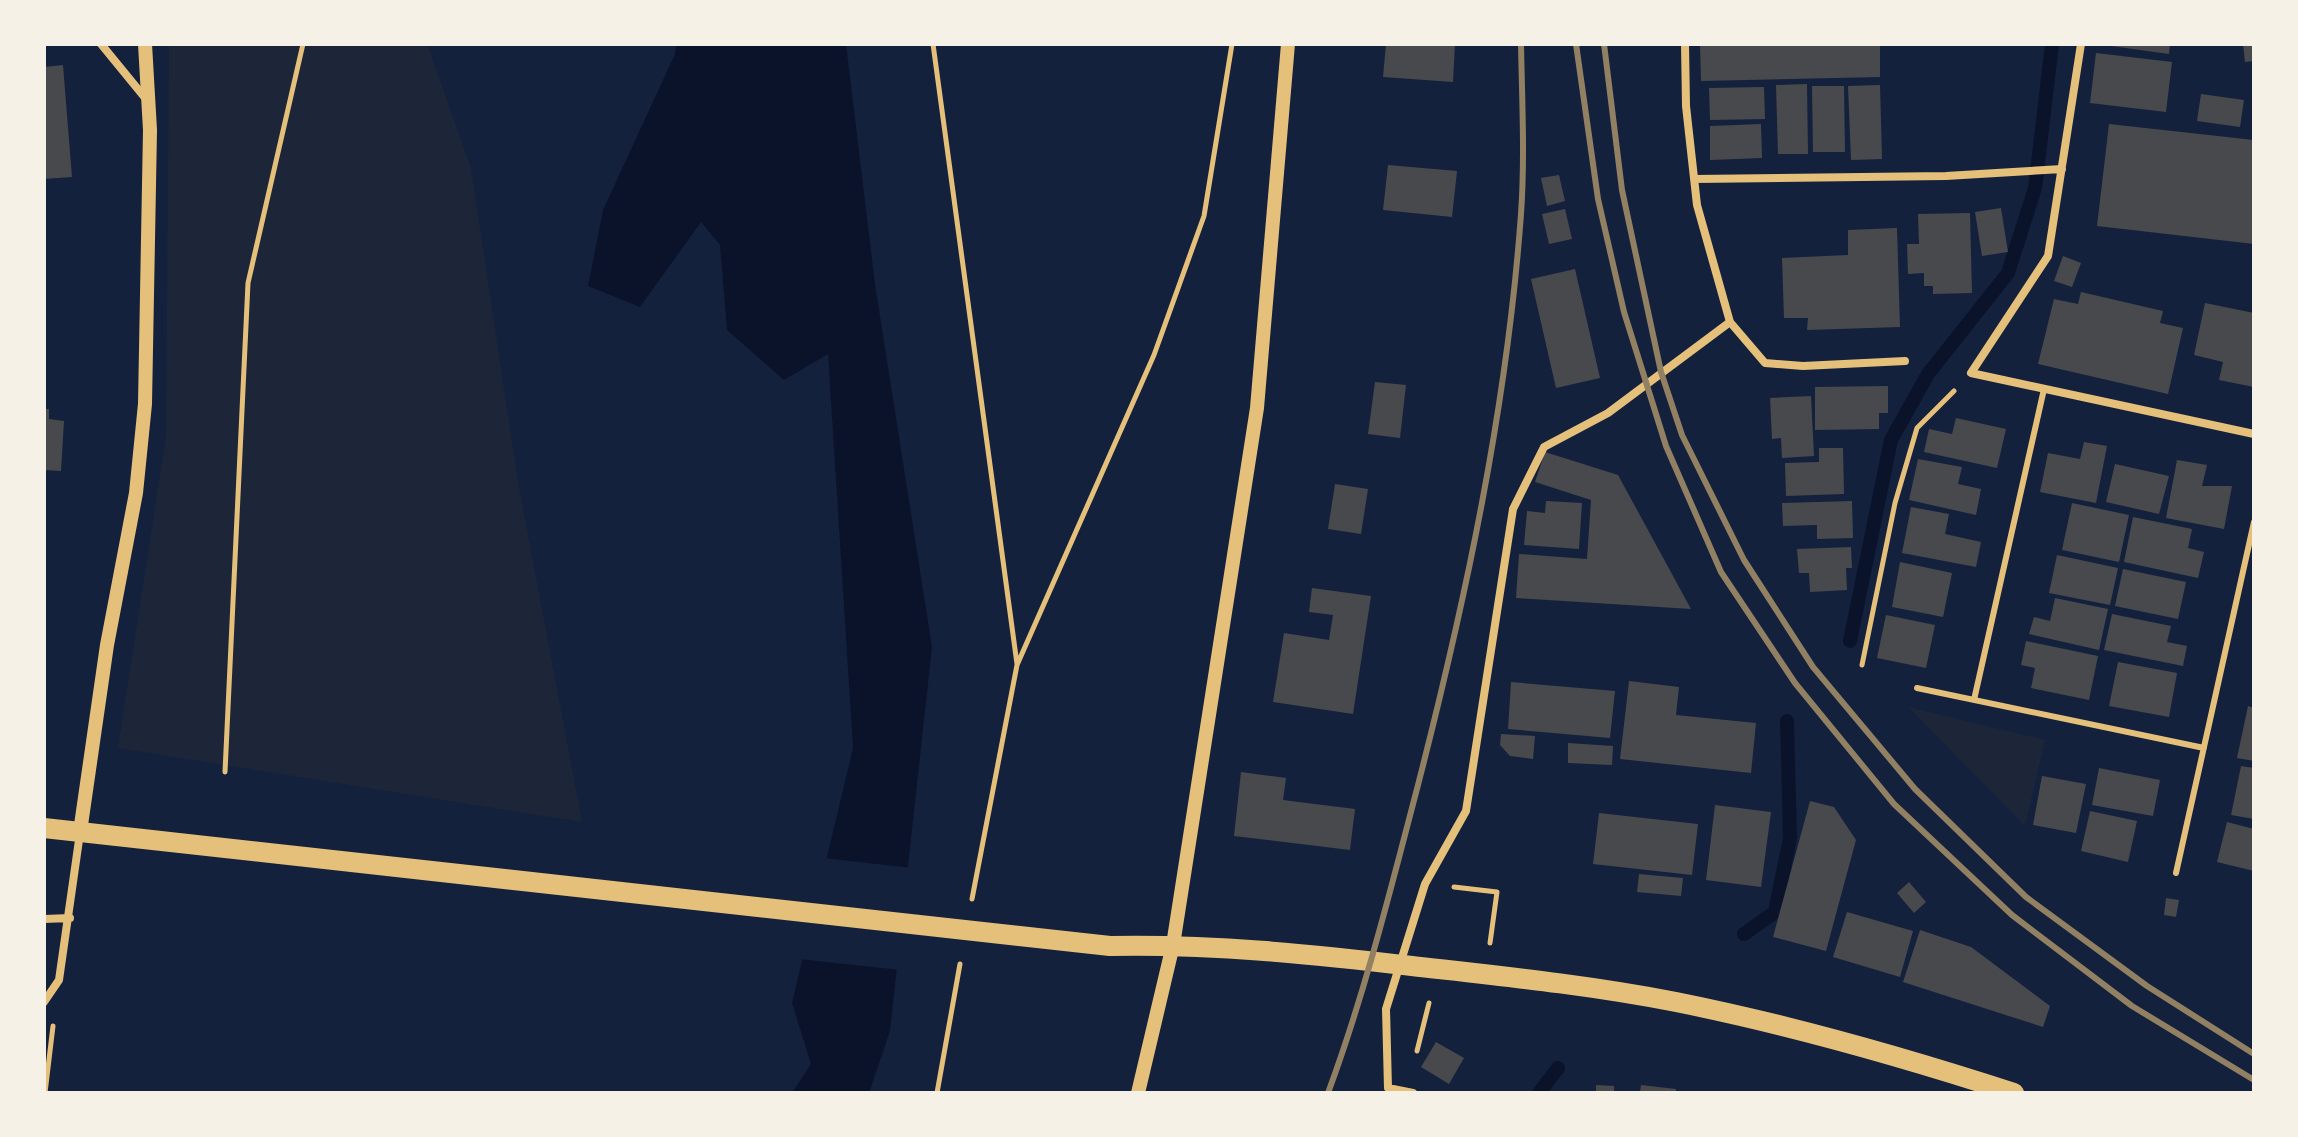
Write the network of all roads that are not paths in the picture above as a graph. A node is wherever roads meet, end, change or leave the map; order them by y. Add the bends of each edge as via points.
1 (101, 44) edge
2 (145, 44) edge
3 (1288, 44) edge
4 (1685, 44) edge
5 (2081, 44) edge
6 (148, 101) junction
7 (2062, 169) junction
8 (1694, 179) junction
9 (1730, 322) junction
10 (1905, 361) dead end
11 (2044, 389) junction
12 (2254, 434) edge
13 (2254, 522) edge
14 (1917, 688) dead end
15 (1974, 700) junction
16 (2204, 748) junction
17 (44, 828) edge
18 (80, 832) junction
19 (2176, 873) dead end
20 (70, 918) junction
21 (44, 919) edge
22 (1173, 945) junction
23 (44, 1002) edge
24 (1138, 1093) edge
25 (1413, 1093) edge
26 (2014, 1093) edge

1 - 6 street
2 - 6 street
3 - 22 street via 1257,408
4 - 8 street
5 - 7 street
6 - 18 street via 145,404 136,493
7 - 8 street
7 - 11 street via 2048,256 1971,373
8 - 9 street
9 - 10 street via 1765,363
9 - 25 street via 1608,413 1544,447 1513,509 1466,811 1425,884 1386,1009 1388,1088
11 - 12 street
11 - 15 lane
13 - 16 lane
14 - 15 lane
15 - 16 lane
16 - 19 lane
17 - 18 main road
18 - 20 street
18 - 22 main road via 1110,946
20 - 21 street
20 - 23 street via 59,980
22 - 24 street
22 - 26 main road via 1329,955 1535,979 1674,1002 1814,1033

